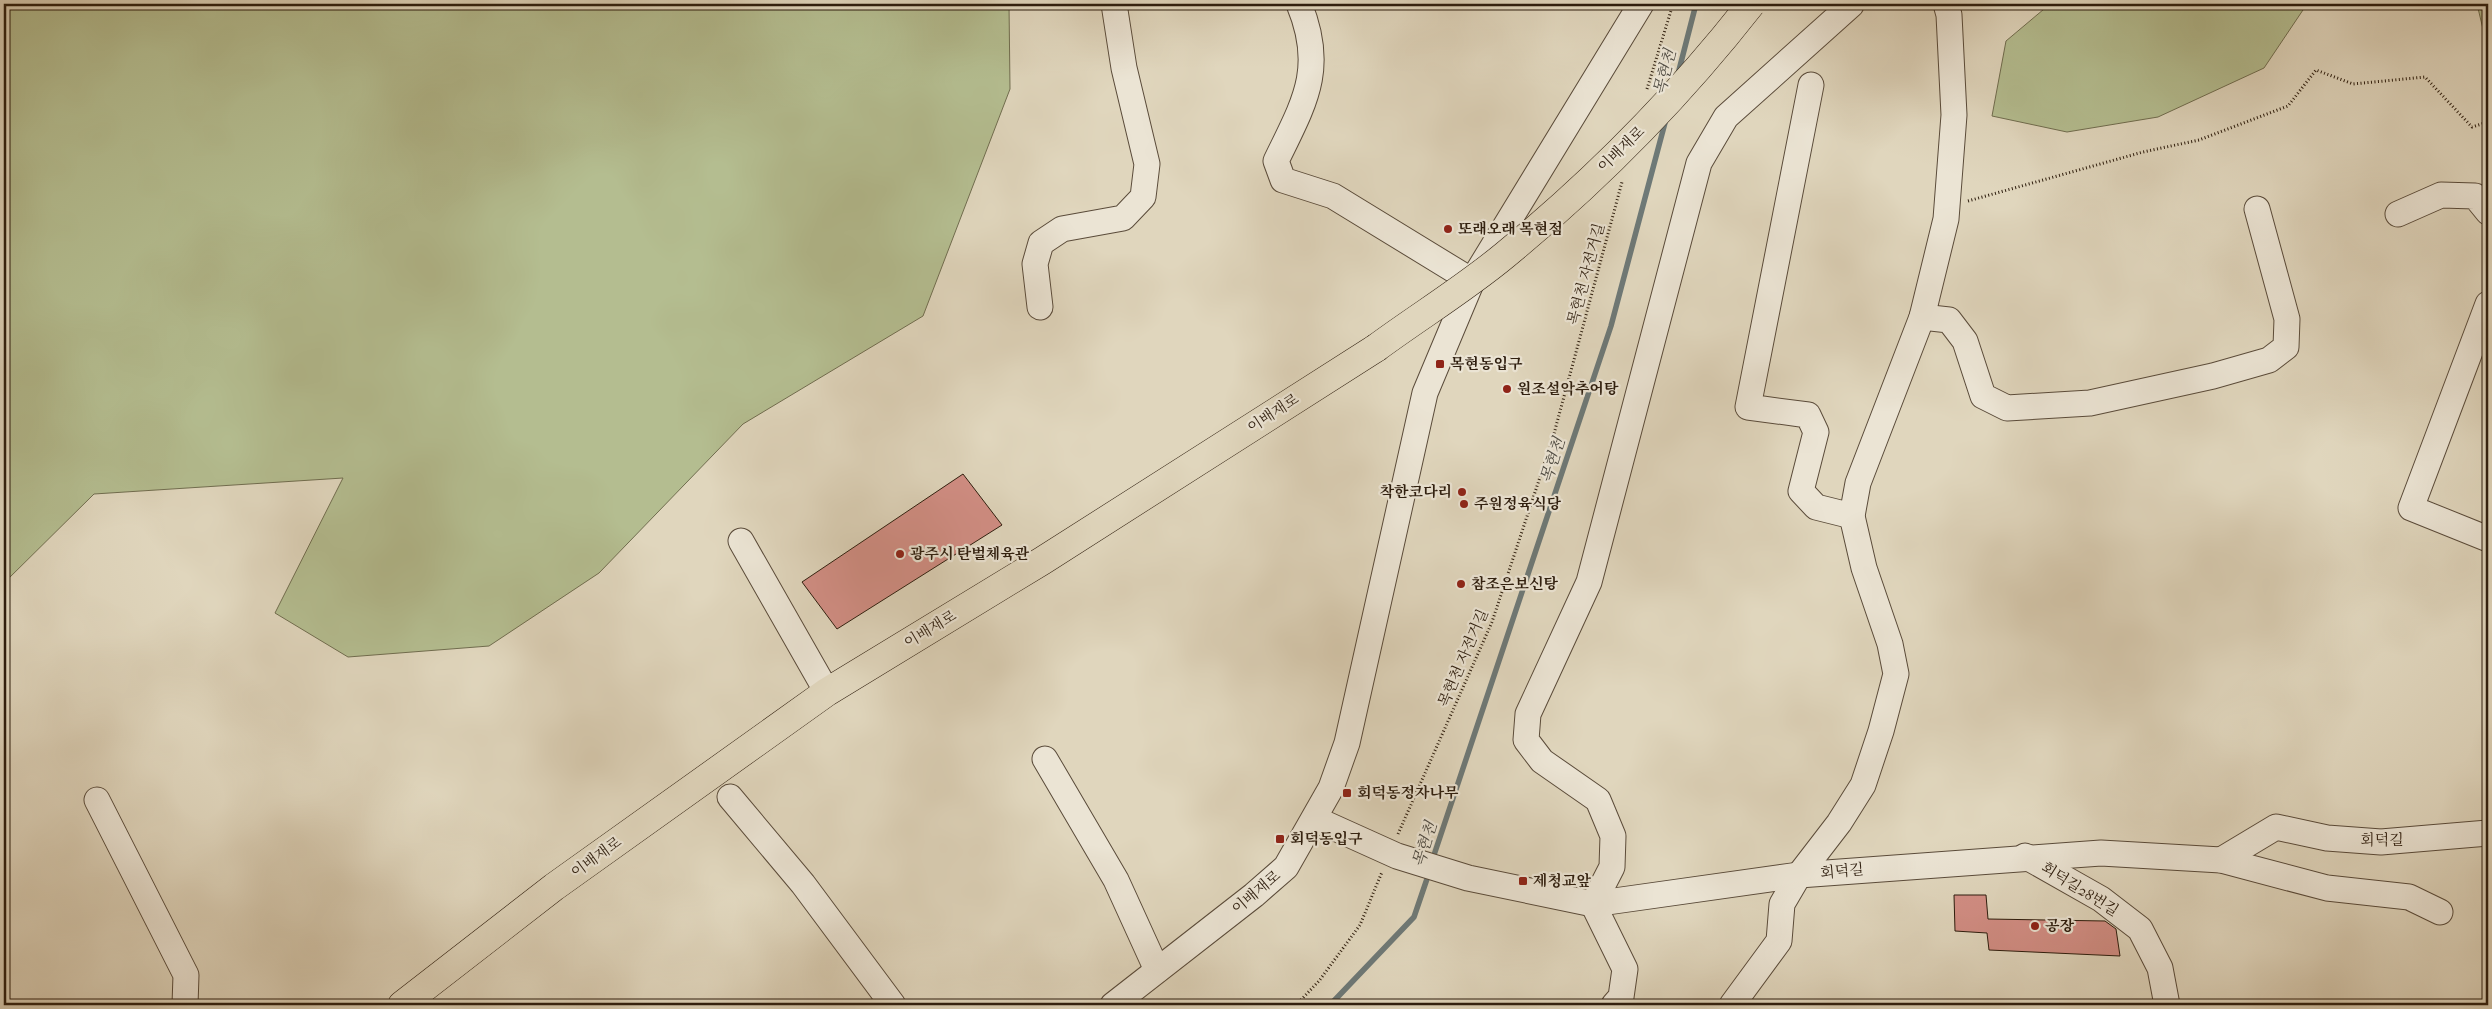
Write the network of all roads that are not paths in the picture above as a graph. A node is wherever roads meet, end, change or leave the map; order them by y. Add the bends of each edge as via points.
1 (1114, 4) edge
2 (1299, 4) edge
3 (1641, 4) edge
4 (1750, 4) edge
5 (1946, 4) edge
6 (1850, 5) dead end
7 (1811, 85) dead end
8 (2257, 209) dead end
9 (2488, 212) edge
10 (2398, 214) dead end
11 (1472, 282) junction
12 (2488, 304) edge
13 (1040, 307) dead end
14 (1922, 317) junction
15 (1852, 516) junction
16 (2488, 539) edge
17 (741, 541) dead end
18 (827, 692) junction
19 (1045, 759) dead end
20 (730, 797) dead end
21 (97, 800) dead end
22 (1315, 819) junction
23 (2488, 833) edge
24 (2025, 856) junction
25 (2221, 860) junction
26 (1799, 874) junction
27 (1593, 904) junction
28 (2440, 912) dead end
29 (1157, 970) junction
30 (184, 1005) edge
31 (402, 1005) edge
32 (893, 1005) edge
33 (1113, 1005) edge
34 (1614, 1005) edge
35 (1732, 1005) edge
36 (2167, 1005) edge

1 - 13 street via 1124,68 1148,164 1143,197 1124,218 1062,229 1041,243 1035,264
2 - 11 street via 1306,21 1313,66 1303,104 1276,161 1284,180 1333,196
3 - 11 street, 이배재로
4 - 18 main road, 이배재로, bridge via 1708,58 1644,126 1504,256 1376,348
5 - 14 street via 1954,115 1946,219
6 - 27 street via 1726,117 1699,163 1589,582 1528,714 1526,740 1542,761 1598,800 1613,836 1612,867
7 - 15 street via 1748,407 1808,415 1816,432 1800,491 1816,507
8 - 14 street via 2287,319 2286,347 2269,360 2090,403 2007,408 1982,396 1965,340 1949,320
9 - 10 street via 2475,196 2442,195
11 - 22 street, 이배재로 via 1425,393 1347,743 1332,788
12 - 16 street via 2411,508
14 - 15 street via 1858,483
15 - 26 street via 1896,674 1863,785 1839,824
17 - 18 street
18 - 31 main road, 이배재로 via 554,887
19 - 29 street via 1116,880
20 - 32 street via 803,884
21 - 30 street via 186,975
22 - 27 street, 회덕길 via 1393,855 1468,878
22 - 29 street, 이배재로 via 1286,867
23 - 25 street, 회덕길 via 2382,842 2327,838 2276,827
24 - 25 street, 회덕길 via 2101,853
24 - 26 street, 회덕길
24 - 36 street, 회덕길28번길 via 2101,899 2140,929 2160,968
25 - 28 street, 회덕길 via 2327,888 2409,897
26 - 27 street, 회덕길
26 - 35 street via 1782,904 1779,941
27 - 34 street via 1625,969 1621,997
29 - 33 street, 이배재로

